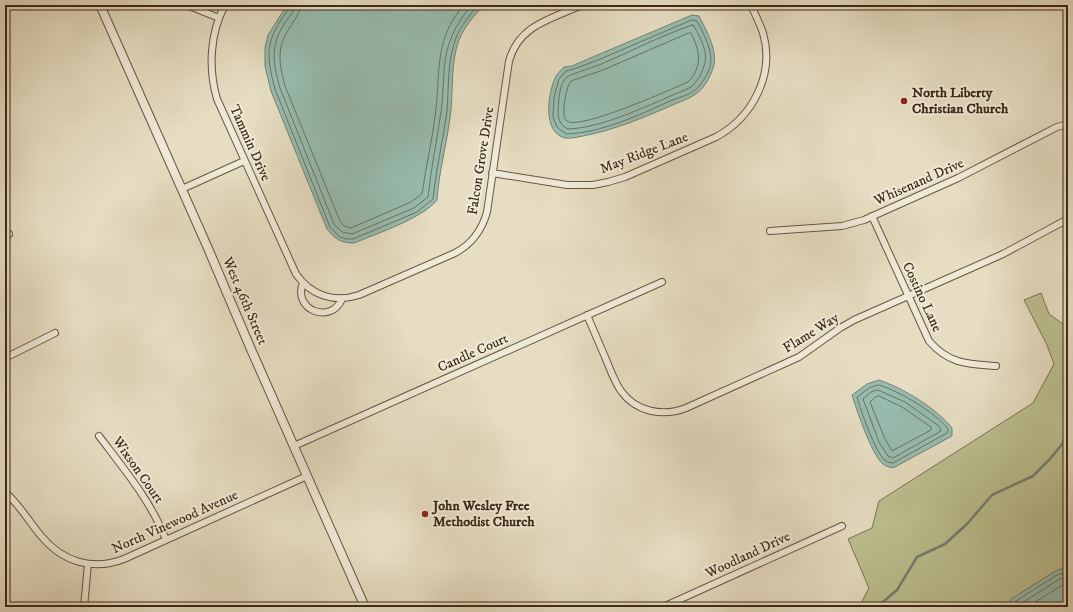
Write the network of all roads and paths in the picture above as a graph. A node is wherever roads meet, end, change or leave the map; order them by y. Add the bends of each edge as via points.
1 (100, 5) edge
2 (187, 5) edge
3 (225, 5) edge
4 (582, 5) edge
5 (751, 5) edge
6 (572, 7) edge
7 (219, 18) junction
8 (1068, 124) edge
9 (244, 161) junction
10 (492, 173) junction
11 (182, 189) junction
12 (872, 216) junction
13 (1068, 220) edge
14 (770, 231) dead end
15 (662, 282) dead end
16 (303, 283) junction
17 (908, 297) junction
18 (342, 299) junction
19 (587, 315) junction
20 (55, 334) dead end
21 (5, 358) edge
22 (996, 366) dead end
23 (99, 436) dead end
24 (294, 446) junction
25 (307, 476) junction
26 (5, 492) edge
27 (842, 526) dead end
28 (166, 540) junction
29 (88, 564) junction
30 (84, 607) edge
31 (365, 607) edge
32 (663, 607) edge

1 - 11 street, West 46th Street
2 - 7 street
3 - 7 street, Tammin Drive
4 - 6 street, Falcon Grove Drive
5 - 10 street, May Ridge Lane via 765,45 764,77 760,90 747,112 725,132 618,179 593,185 578,186
6 - 10 street, Falcon Grove Drive via 530,29 512,51 508,61
7 - 9 street, Tammin Drive via 212,47 213,81 217,99
8 - 12 street, Whisenand Drive via 1057,127 958,178
9 - 11 street
9 - 16 street, Tammin Drive via 292,267
10 - 18 street, Falcon Grove Drive via 485,219 476,236 465,246 359,295
11 - 24 street, West 46th Street
12 - 14 street, Whisenand Drive via 842,226
12 - 17 street, Costino Lane
13 - 17 street, Flame Way via 1002,254
15 - 19 street, Candle Court
16 - 18 street, Falcon Grove Drive via 324,296
16 - 18 street, Falcon Grove Drive via 303,301 314,311 331,311
17 - 19 street, Flame Way via 847,324 790,361 686,408 668,413 643,409 625,396 615,381
17 - 22 street, Costino Lane via 925,335 936,350 961,362
19 - 24 street, Candle Court
20 - 21 street
23 - 28 street, Wixson Court via 140,491
24 - 25 street, West 46th Street
25 - 28 street, North Vinewood Avenue
25 - 31 street, West 46th Street
26 - 29 street, North Vinewood Avenue via 20,507 48,544 66,558
27 - 32 street, Woodland Drive
28 - 29 street, North Vinewood Avenue via 117,562
29 - 30 street

